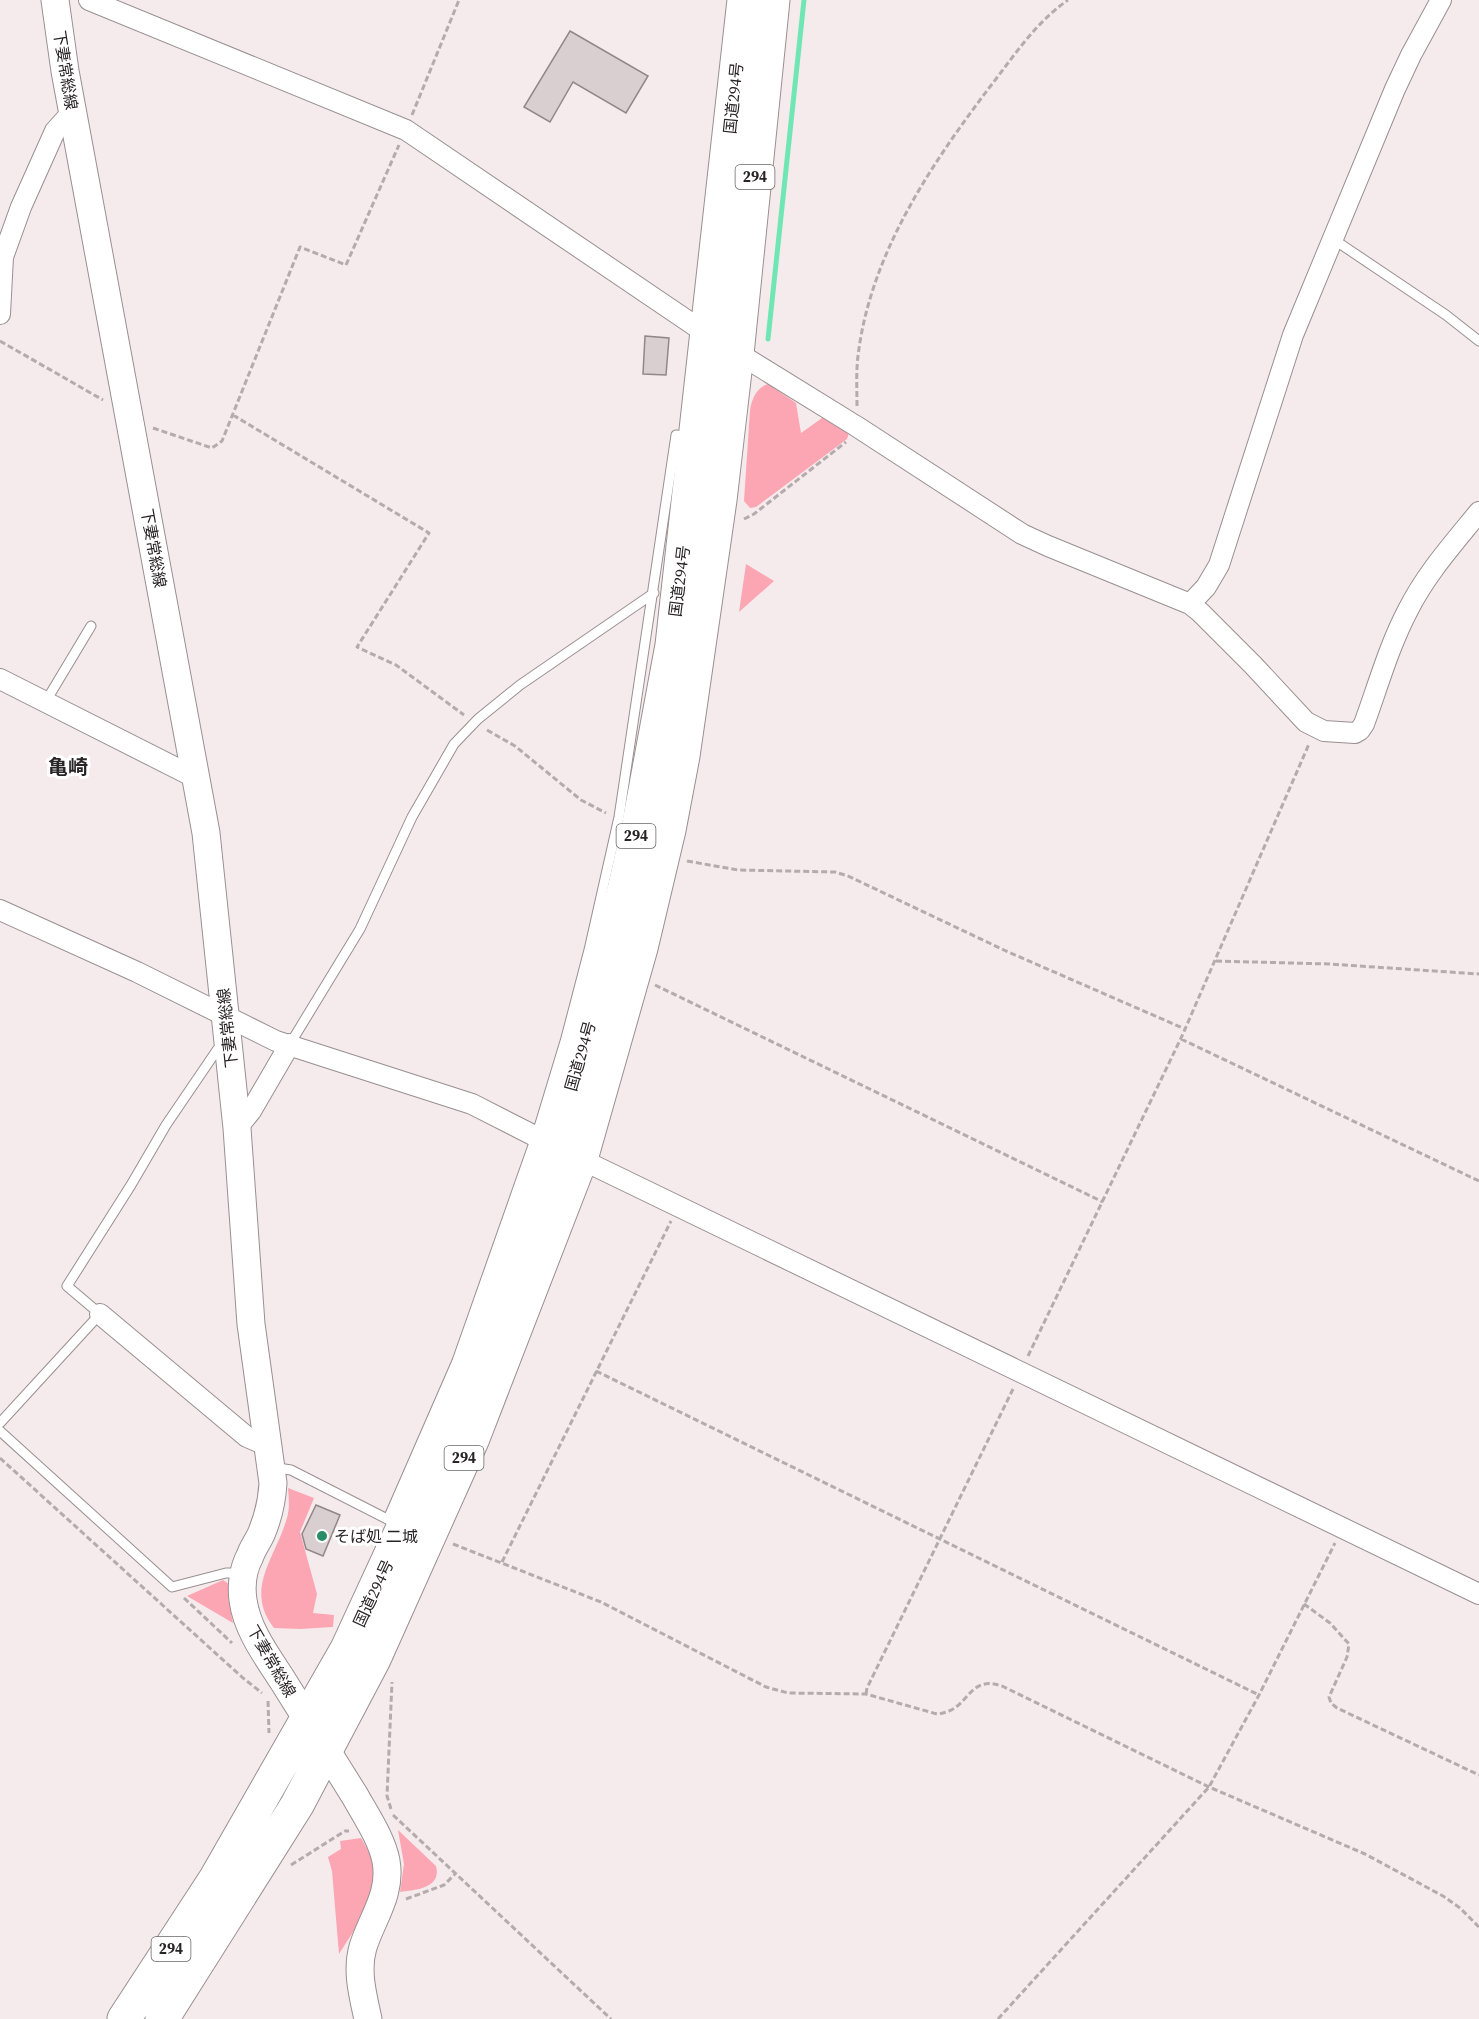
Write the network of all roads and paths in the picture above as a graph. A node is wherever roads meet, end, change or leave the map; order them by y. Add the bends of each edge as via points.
1 (55, 0) edge
2 (89, 0) edge
3 (459, 0) edge
4 (744, 0) edge
5 (773, 0) edge
6 (1068, 0) edge
7 (1441, 0) edge
8 (72, 111) junction
9 (406, 130) junction
10 (1333, 239) junction
11 (0, 314) edge
12 (707, 334) junction
13 (0, 341) edge
14 (1479, 341) edge
15 (737, 354) junction
16 (233, 415) junction
17 (130, 418) junction
18 (859, 427) junction
19 (696, 438) junction
20 (1479, 512) edge
21 (736, 521) dead end
22 (654, 593) junction
23 (1190, 604) junction
24 (91, 626) dead end
25 (0, 679) edge
26 (46, 701) junction
27 (474, 723) junction
28 (1316, 728) junction
29 (196, 778) junction
30 (619, 817) junction
31 (682, 861) dead end
32 (0, 910) edge
33 (1216, 961) junction
34 (1479, 974) edge
35 (651, 983) dead end
36 (226, 1016) junction
37 (1185, 1029) junction
38 (1181, 1039) junction
39 (229, 1043) junction
40 (290, 1044) junction
41 (237, 1128) junction
42 (557, 1147) junction
43 (1479, 1181) edge
44 (1103, 1202) junction
45 (678, 1206) junction
46 (100, 1314) junction
47 (596, 1371) junction
48 (1021, 1372) junction
49 (0, 1423) edge
50 (0, 1431) edge
51 (270, 1457) junction
52 (0, 1458) edge
53 (396, 1523) junction
54 (1343, 1528) junction
55 (940, 1538) junction
56 (451, 1543) dead end
57 (502, 1562) junction
58 (244, 1573) junction
59 (172, 1587) junction
60 (1479, 1594) edge
61 (1304, 1604) junction
62 (236, 1646) dead end
63 (393, 1672) dead end
64 (263, 1688) dead end
65 (866, 1694) junction
66 (1258, 1695) junction
67 (308, 1720) junction
68 (328, 1750) junction
69 (1479, 1775) edge
70 (1209, 1787) junction
71 (345, 1831) dead end
72 (284, 1869) dead end
73 (455, 1874) junction
74 (381, 1905) junction
75 (1479, 1927) edge
76 (124, 2019) edge
77 (162, 2019) edge
78 (368, 2019) edge
79 (611, 2019) edge
80 (998, 2019) edge

1 - 8 main road, 下妻常総線
2 - 9 street
3 - 9 path
4 - 12 highway, 国道294号 / 294
5 - 15 highway, 国道294号 / 294
6 - 18 path via 1032,31 960,127 926,177 896,234 864,324 858,356
7 - 10 street via 1400,80
8 - 11 street via 55,131 3,257
8 - 17 main road, 下妻常総線
9 - 12 street
9 - 16 path via 346,265 300,247
10 - 14 lane
10 - 23 street via 1293,336 1221,560 1210,581
12 - 15 street
12 - 19 highway, 国道294号 / 294
13 - 17 path
15 - 18 street
15 - 42 highway, 国道294号 / 294 via 720,500 669,830 641,948
16 - 17 path via 222,441 212,448
16 - 27 path via 429,533 357,647 396,665
17 - 29 main road, 下妻常総線
18 - 21 path via 754,514
18 - 23 street via 1022,534
19 - 22 lane via 676,435
19 - 42 highway, 国道294号 / 294 via 672,645 639,823
20 - 28 street via 1439,560 1407,612 1360,730 1345,733
22 - 27 lane via 520,685
22 - 30 lane
23 - 28 street
24 - 26 lane
25 - 26 street
26 - 29 street
27 - 30 path via 515,746 580,800
27 - 40 lane via 454,744 412,816 360,929
28 - 33 path
29 - 36 main road, 下妻常総線 via 206,833
30 - 42 lane via 566,1038
31 - 37 path via 738,870 841,874
32 - 36 street
33 - 34 path
33 - 37 path
35 - 44 path
36 - 39 main road, 下妻常総線
36 - 40 street
37 - 38 path
38 - 43 path
38 - 44 path
39 - 41 main road, 下妻常総線
39 - 46 lane via 217,1050 166,1125 67,1286
40 - 41 street
40 - 42 street via 472,1104
41 - 51 main road, 下妻常総線 via 250,1324
42 - 45 street
42 - 53 highway, 国道294号 / 294 via 448,1430
42 - 68 highway, 国道294号 / 294 via 473,1438 374,1659
44 - 48 path
45 - 47 path
45 - 48 street
46 - 49 lane
46 - 51 street
47 - 55 path
47 - 57 path
48 - 54 street
48 - 55 path
50 - 59 lane
51 - 53 lane
51 - 58 main road, 下妻常総線 via 272,1505
52 - 64 path via 268,1697
53 - 67 highway, 国道294号 / 294 via 347,1649
54 - 60 street
54 - 61 path
55 - 65 path
55 - 66 path
56 - 57 path
57 - 65 path via 601,1602 766,1687 788,1692
58 - 59 lane
58 - 67 main road, 下妻常総線 via 247,1618 267,1658
59 - 62 path
61 - 66 path
61 - 69 path via 1330,1623 1348,1644 1347,1657 1329,1697 1331,1703
63 - 73 path via 387,1796 392,1814
65 - 70 path via 937,1714 956,1709 974,1689 991,1682
66 - 70 path
67 - 68 main road, 下妻常総線
67 - 76 highway, 国道294号 / 294 via 216,1878
68 - 74 main road, 下妻常総線 via 382,1849 388,1874
68 - 77 highway, 国道294号 / 294
70 - 75 path via 1382,1863 1443,1896
70 - 80 path
71 - 72 path
73 - 74 path via 444,1886
73 - 79 path
74 - 78 main road, 下妻常総線 via 368,1932 360,1963

